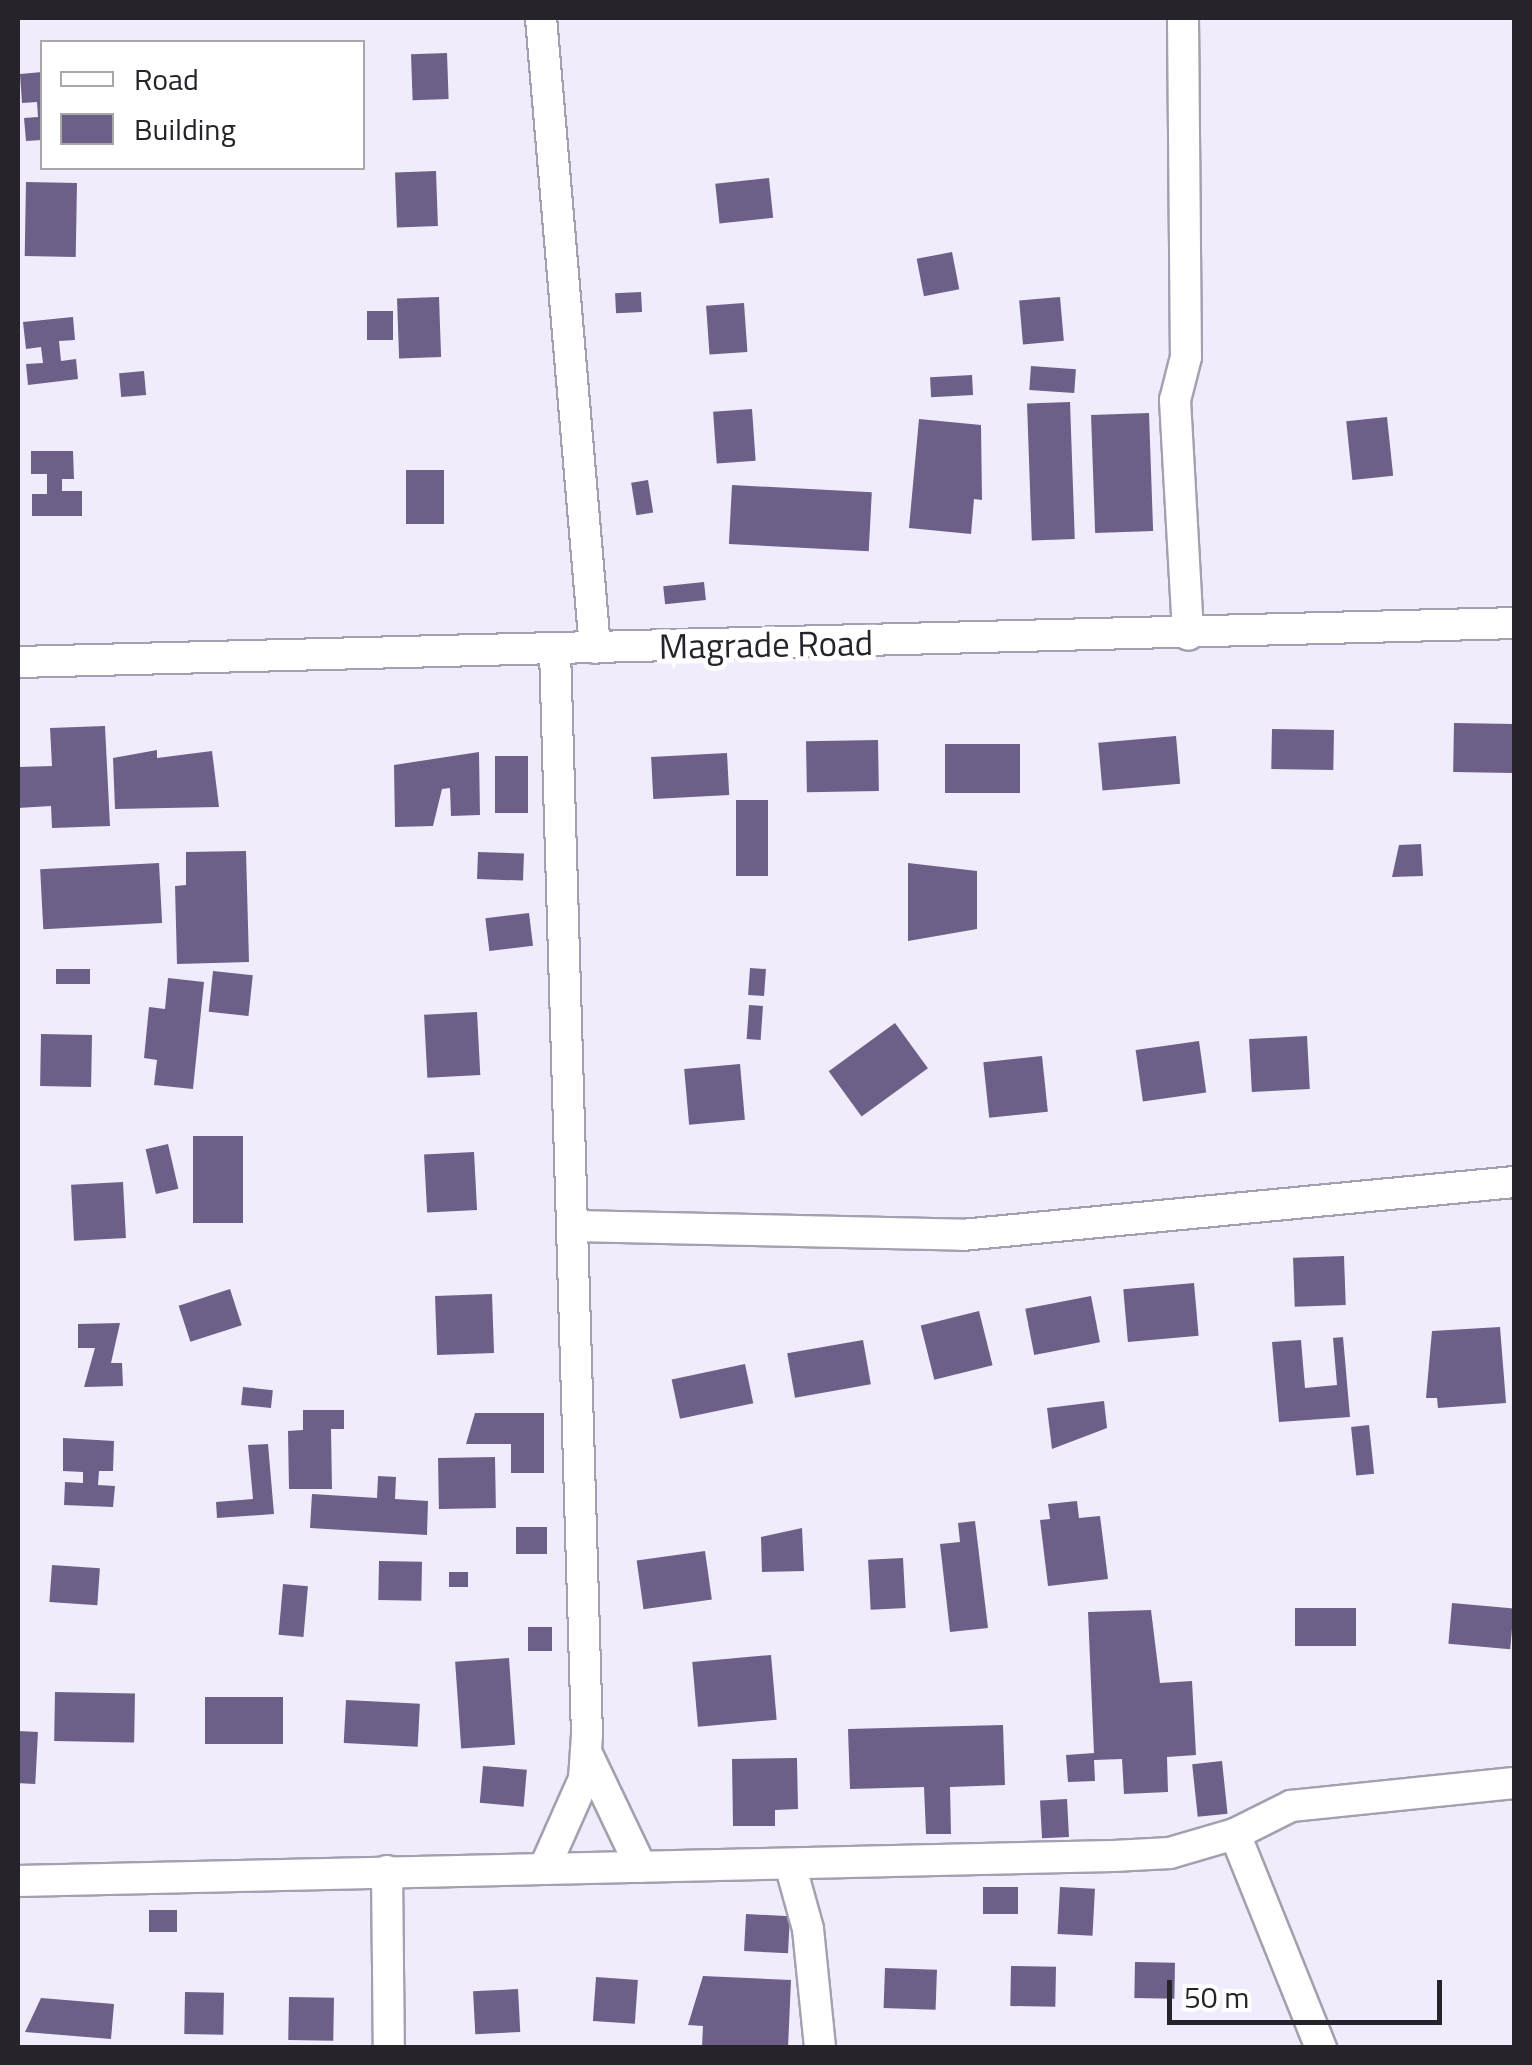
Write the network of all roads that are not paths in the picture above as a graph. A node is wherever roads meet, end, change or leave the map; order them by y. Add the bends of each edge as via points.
1 (542, 18) edge
2 (1183, 18) edge
3 (1514, 623) edge
4 (1188, 635) junction
5 (595, 648) junction
6 (556, 650) junction
7 (18, 662) edge
8 (1514, 1182) edge
9 (578, 1226) junction
10 (586, 1751) junction
11 (1514, 1783) edge
12 (1235, 1834) junction
13 (790, 1864) junction
14 (641, 1867) junction
15 (544, 1869) junction
16 (387, 1870) junction
17 (18, 1881) edge
18 (389, 2048) edge
19 (820, 2048) edge
20 (1320, 2048) edge

1 - 5 street
2 - 4 street via 1186,358 1175,400
3 - 4 street, Magrade Road
4 - 5 street, Magrade Road
5 - 6 street, Magrade Road
6 - 7 street, Magrade Road
6 - 9 street
8 - 9 street via 962,1235
9 - 10 street via 572,1430
10 - 14 street
10 - 15 street via 578,1794
11 - 12 street via 1291,1806
12 - 13 street via 1170,1853
12 - 20 street
13 - 14 street
13 - 19 street via 808,1929
14 - 15 street
15 - 16 street
16 - 17 street
16 - 18 street

